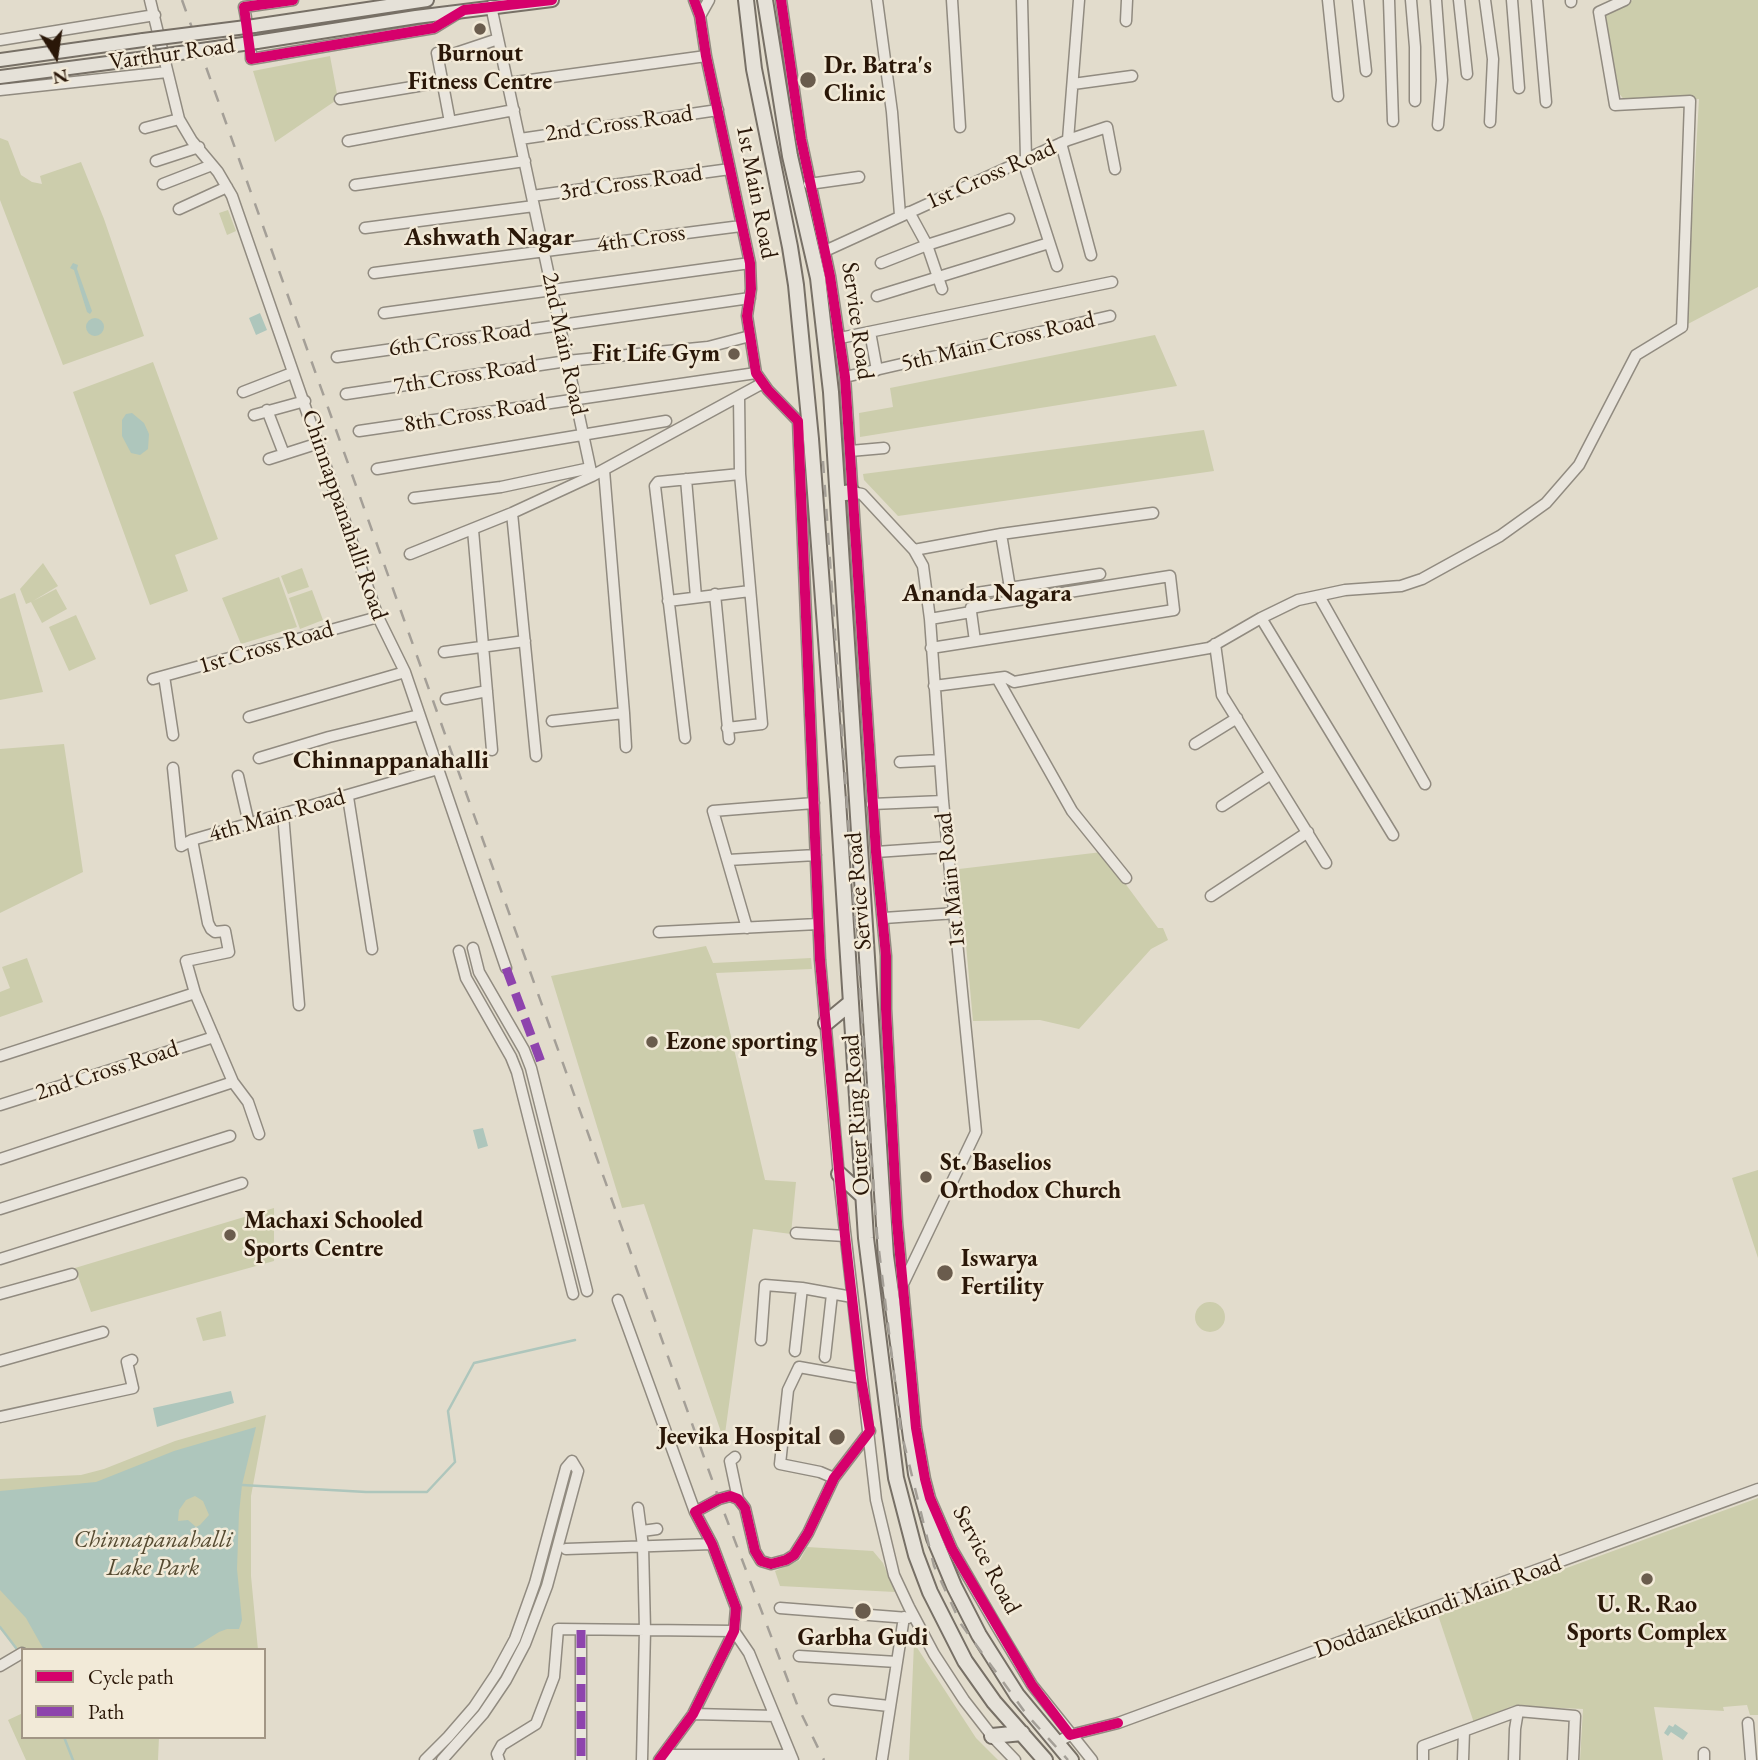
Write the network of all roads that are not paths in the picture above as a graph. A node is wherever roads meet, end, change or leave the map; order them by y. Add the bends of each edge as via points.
1 (150, 0) edge
2 (293, 0) edge
3 (552, 0) edge
4 (694, 0) edge
5 (709, 0) edge
6 (746, 0) edge
7 (765, 0) edge
8 (781, 0) edge
9 (877, 0) edge
10 (952, 0) edge
11 (1022, 0) edge
12 (1079, 0) edge
13 (1127, 0) edge
14 (1328, 0) edge
15 (1358, 0) edge
16 (1389, 0) edge
17 (1411, 0) edge
18 (1436, 0) edge
19 (1459, 0) edge
20 (1485, 0) edge
21 (1512, 0) edge
22 (1537, 0) edge
23 (1598, 0) edge
24 (1625, 0) edge
25 (418, 1) edge
26 (391, 3) edge
27 (491, 6) junction
28 (1599, 12) junction
29 (155, 15) junction
30 (700, 16) junction
31 (248, 17) junction
32 (1126, 21) dead end
33 (498, 38) junction
34 (0, 40) edge
35 (706, 56) junction
36 (0, 61) edge
37 (1366, 71) dead end
38 (167, 72) junction
39 (1467, 74) dead end
40 (1132, 76) dead end
41 (0, 77) edge
42 (442, 82) junction
43 (508, 83) junction
44 (1073, 85) junction
45 (1519, 88) dead end
46 (0, 90) edge
47 (1338, 96) dead end
48 (340, 99) dead end
49 (1415, 101) dead end
50 (1546, 102) dead end
51 (514, 110) junction
52 (718, 110) junction
53 (179, 119) junction
54 (1393, 121) dead end
55 (450, 122) junction
56 (1489, 122) dead end
57 (1438, 125) dead end
58 (960, 127) dead end
59 (145, 128) dead end
60 (520, 139) junction
61 (348, 141) dead end
62 (1064, 141) junction
63 (199, 147) junction
64 (1024, 159) junction
65 (156, 161) dead end
66 (525, 161) junction
67 (212, 165) junction
68 (730, 169) junction
69 (1115, 169) dead end
70 (859, 177) dead end
71 (163, 184) dead end
72 (809, 184) junction
73 (355, 185) dead end
74 (228, 187) junction
75 (533, 202) junction
76 (179, 209) dead end
77 (905, 214) junction
78 (1009, 219) dead end
79 (741, 226) junction
80 (365, 228) dead end
81 (1049, 243) junction
82 (926, 245) junction
83 (825, 251) junction
84 (544, 253) junction
85 (1091, 255) dead end
86 (750, 263) junction
87 (881, 263) dead end
88 (1057, 265) dead end
89 (374, 273) dead end
90 (938, 276) junction
91 (1112, 282) dead end
92 (552, 289) junction
93 (942, 289) dead end
94 (877, 296) dead end
95 (750, 298) junction
96 (384, 313) dead end
97 (1110, 316) dead end
98 (560, 325) junction
99 (870, 332) junction
100 (750, 335) junction
101 (840, 338) junction
102 (337, 357) dead end
103 (567, 361) junction
104 (877, 370) junction
105 (292, 373) junction
106 (756, 373) junction
107 (845, 377) junction
108 (763, 383) junction
109 (243, 392) dead end
110 (346, 394) dead end
111 (739, 396) junction
112 (575, 399) junction
113 (304, 401) junction
114 (267, 410) junction
115 (254, 415) dead end
116 (666, 421) dead end
117 (804, 424) junction
118 (359, 431) dead end
119 (583, 436) junction
120 (319, 443) junction
121 (884, 448) dead end
122 (850, 451) junction
123 (284, 454) junction
124 (269, 459) dead end
125 (377, 469) dead end
126 (604, 470) junction
127 (591, 472) junction
128 (740, 474) junction
129 (685, 479) junction
130 (845, 493) junction
131 (414, 498) dead end
132 (512, 513) junction
133 (1153, 513) dead end
134 (473, 530) junction
135 (1001, 534) junction
136 (914, 550) junction
137 (410, 554) dead end
138 (1100, 574) dead end
139 (1010, 588) junction
140 (750, 591) junction
141 (715, 594) junction
142 (964, 595) dead end
143 (1319, 596) junction
144 (696, 597) junction
145 (668, 601) junction
146 (971, 612) junction
147 (378, 617) junction
148 (1261, 618) junction
149 (930, 619) junction
150 (525, 641) junction
151 (975, 641) junction
152 (1215, 644) junction
153 (483, 647) junction
154 (931, 648) junction
155 (444, 652) dead end
156 (405, 672) junction
157 (997, 678) junction
158 (934, 686) junction
159 (487, 691) junction
160 (446, 699) dead end
161 (624, 713) junction
162 (419, 715) junction
163 (249, 717) dead end
164 (1237, 718) junction
165 (552, 722) dead end
166 (173, 736) dead end
167 (685, 738) dead end
168 (1195, 744) dead end
169 (626, 747) dead end
170 (492, 750) dead end
171 (536, 756) dead end
172 (259, 758) dead end
173 (940, 760) junction
174 (900, 762) dead end
175 (173, 768) dead end
176 (438, 769) junction
177 (1271, 774) junction
178 (238, 776) dead end
179 (1425, 784) dead end
180 (348, 797) junction
181 (943, 801) junction
182 (814, 803) junction
183 (872, 804) junction
184 (1222, 806) dead end
185 (283, 814) junction
186 (249, 824) junction
187 (1308, 832) junction
188 (1393, 835) dead end
189 (192, 840) junction
190 (947, 847) junction
191 (876, 852) junction
192 (816, 855) junction
193 (728, 860) junction
194 (1326, 863) dead end
195 (1126, 878) dead end
196 (1211, 896) dead end
197 (956, 913) junction
198 (884, 918) junction
199 (818, 924) junction
200 (747, 928) junction
201 (659, 932) dead end
202 (473, 948) dead end
203 (372, 949) dead end
204 (459, 951) dead end
205 (506, 968) dead end
206 (195, 993) junction
207 (849, 1004) junction
208 (299, 1005) dead end
209 (826, 1023) junction
210 (214, 1037) junction
211 (0, 1056) edge
212 (233, 1082) junction
213 (0, 1105) edge
214 (259, 1134) dead end
215 (230, 1136) dead end
216 (0, 1159) edge
217 (839, 1174) junction
218 (242, 1183) dead end
219 (863, 1196) junction
220 (0, 1209) edge
221 (796, 1233) dead end
222 (845, 1236) junction
223 (0, 1259) edge
224 (72, 1274) dead end
225 (904, 1283) junction
226 (802, 1289) junction
227 (587, 1291) dead end
228 (0, 1294) edge
229 (573, 1294) dead end
230 (832, 1294) junction
231 (852, 1297) junction
232 (618, 1300) dead end
233 (103, 1332) dead end
234 (761, 1340) dead end
235 (795, 1351) dead end
236 (825, 1357) dead end
237 (132, 1360) dead end
238 (0, 1361) edge
239 (861, 1378) junction
240 (0, 1417) edge
241 (870, 1431) junction
242 (736, 1457) dead end
243 (834, 1478) junction
244 (1758, 1489) edge
245 (738, 1499) junction
246 (638, 1508) dead end
247 (695, 1512) junction
248 (657, 1529) dead end
249 (642, 1531) junction
250 (712, 1544) junction
251 (643, 1546) junction
252 (566, 1549) dead end
253 (954, 1586) junction
254 (933, 1597) junction
255 (780, 1608) dead end
256 (904, 1617) junction
257 (915, 1619) junction
258 (581, 1630) junction
259 (645, 1630) junction
260 (734, 1631) junction
261 (986, 1646) junction
262 (21, 1654) edge
263 (799, 1656) dead end
264 (965, 1661) junction
265 (897, 1662) junction
266 (0, 1666) edge
267 (834, 1700) dead end
268 (889, 1706) junction
269 (1518, 1711) junction
270 (693, 1714) junction
271 (775, 1716) junction
272 (1118, 1723) junction
273 (1748, 1723) dead end
274 (1464, 1731) junction
275 (1022, 1733) junction
276 (1070, 1735) junction
277 (992, 1736) junction
278 (1056, 1743) junction
279 (1083, 1750) junction
280 (662, 1757) edge
281 (792, 1758) edge
282 (882, 1759) edge
283 (425, 1760) edge
284 (442, 1760) edge
285 (499, 1760) edge
286 (581, 1760) edge
287 (642, 1760) edge
288 (1015, 1760) edge
289 (1045, 1760) edge
290 (1071, 1760) edge
291 (1091, 1760) edge
292 (1423, 1760) edge
293 (1463, 1760) edge
294 (1514, 1760) edge
295 (1573, 1760) edge
296 (1751, 1760) edge

1 - 29 street, Chinnappanahalli Road
2 - 31 street
3 - 27 main road, Varthur Road
4 - 30 street, 1st Main Road
5 - 30 street
6 - 117 highway, Outer Ring Road via 760,108 790,247
7 - 130 highway, Outer Ring Road via 783,117 818,278
8 - 72 street, Service Road
9 - 77 street, 1st Cross Road
10 - 58 street
11 - 64 street
12 - 44 street, 1st Cross Road
13 - 32 street
14 - 47 street
15 - 37 street
16 - 54 street
17 - 49 street
18 - 57 street via 1442,80
19 - 39 street
20 - 56 street via 1493,59
21 - 45 street
22 - 50 street
23 - 28 street
24 - 28 street
25 - 26 main road, Varthur Road
26 - 31 main road, Varthur Road
27 - 33 street, 2nd Main Road
27 - 41 main road, Varthur Road, bridge via 253,51 146,58
28 - 143 street via 1615,105 1690,101 1682,327 1636,355 1579,465 1546,503 1500,536 1422,579
29 - 34 street
29 - 38 street, Chinnappanahalli Road
30 - 35 street, 1st Main Road
31 - 36 main road, Varthur Road, bridge via 143,40
33 - 42 street via 437,56
33 - 43 street, 2nd Main Road
35 - 43 street
35 - 52 street, 1st Main Road
38 - 46 street
38 - 53 street, Chinnappanahalli Road
40 - 44 street
42 - 48 street
42 - 55 street
43 - 51 street, 2nd Main Road
44 - 62 street, 1st Cross Road
51 - 55 street
51 - 60 street, 2nd Main Road
52 - 60 street, 2nd Cross Road
52 - 68 street, 1st Main Road
53 - 59 street
53 - 63 street, Chinnappanahalli Road
55 - 61 street
60 - 66 street, 2nd Main Road
62 - 64 street, 1st Cross Road
62 - 69 street via 1107,127
62 - 85 street
63 - 65 street
63 - 67 street, Chinnappanahalli Road
64 - 77 street, 1st Cross Road
64 - 81 street
66 - 73 street
66 - 75 street, 2nd Main Road
67 - 71 street
67 - 74 street, Chinnappanahalli Road
68 - 75 street, 3rd Cross Road
68 - 79 street, 1st Main Road
70 - 72 street
72 - 83 street, Service Road
74 - 76 street
74 - 105 street, Chinnappanahalli Road
75 - 80 street, 3rd Cross Road
75 - 84 street, 2nd Main Road
77 - 82 street
77 - 83 street, 1st Cross Road
78 - 82 street
79 - 84 street, 4th Cross
79 - 86 street, 1st Main Road
81 - 88 street
81 - 90 street
82 - 87 street
82 - 90 street
83 - 101 street, Service Road
84 - 89 street, 4th Cross
84 - 92 street, 2nd Main Road
86 - 92 street
86 - 95 street, 1st Main Road
90 - 93 street
90 - 94 street
91 - 99 street
92 - 96 street
92 - 98 street, 2nd Main Road
95 - 98 street, 6th Cross Road
95 - 100 street, 1st Main Road
97 - 104 street, 5th Main Cross Road
98 - 102 street, 6th Cross Road
98 - 103 street, 2nd Main Road
99 - 101 street
99 - 104 street
100 - 103 street, 7th Cross Road via 708,347
100 - 106 street, 1st Main Road
101 - 107 street, Service Road
103 - 110 street, 7th Cross Road
103 - 112 street, 2nd Main Road
104 - 107 street, 5th Main Cross Road
105 - 109 street
105 - 113 street, Chinnappanahalli Road
106 - 108 street, 1st Main Road
106 - 112 street, 8th Cross Road
107 - 122 street, Service Road
108 - 111 street
108 - 117 street, 1st Main Road
111 - 126 street
111 - 128 street
112 - 118 street, 8th Cross Road
112 - 119 street, 2nd Main Road
113 - 114 street
113 - 120 street, Chinnappanahalli Road
114 - 115 street
114 - 123 street
116 - 119 street
117 - 182 street, Service Road
117 - 207 highway, Outer Ring Road via 837,786
119 - 125 street
119 - 127 street, 2nd Main Road
120 - 123 street
120 - 147 street, Chinnappanahalli Road
121 - 122 street
122 - 130 street, Service Road
123 - 124 street
126 - 127 street
126 - 161 street
127 - 131 street
127 - 132 street
128 - 129 street
128 - 140 street
129 - 144 street
129 - 145 street via 655,486
130 - 136 street, 1st Main Road via 862,494
130 - 183 street, Service Road
130 - 253 highway, Outer Ring Road via 887,1268 916,1474 934,1538
132 - 134 street
132 - 150 street
133 - 135 street
134 - 137 street
134 - 153 street
135 - 136 street
135 - 139 street
136 - 149 street, 1st Main Road via 923,566
138 - 139 street
139 - 142 street
140 - 141 street
140 - 141 street via 762,724 728,734
141 - 144 street
143 - 148 street via 1298,600
143 - 179 street
144 - 145 street
145 - 167 street
146 - 149 street
146 - 151 street
146 - 151 street via 971,608 1170,576 1174,610
147 - 156 street, Chinnappanahalli Road
147 - 166 street, 1st Cross Road via 159,678
148 - 152 street
148 - 188 street
149 - 154 street, 1st Main Road
150 - 153 street
150 - 171 street
151 - 154 street
152 - 157 street via 1014,682
152 - 164 street via 1222,695
153 - 155 street
153 - 159 street
154 - 158 street, 1st Main Road
156 - 162 street, Chinnappanahalli Road
156 - 163 street
157 - 158 street
157 - 195 street via 1072,811
158 - 173 street, 1st Main Road
159 - 160 street
159 - 170 street
161 - 165 street
161 - 169 street
162 - 172 street
162 - 176 street, Chinnappanahalli Road
164 - 168 street
164 - 177 street
173 - 174 street
173 - 181 street, 1st Main Road
175 - 189 street via 180,846
176 - 180 street, 4th Main Road
176 - 205 street, Chinnappanahalli Road
177 - 184 street
177 - 187 street
178 - 186 street
180 - 185 street, 4th Main Road
180 - 203 street
181 - 183 street
181 - 190 street, 1st Main Road
182 - 192 street, Service Road
182 - 193 street via 713,811
183 - 191 street, Service Road
185 - 186 street, 4th Main Road
185 - 208 street
186 - 189 street, 4th Main Road
187 - 194 street
187 - 196 street
189 - 206 street, 4th Main Road via 208,923 215,932 225,931 229,952 186,961
190 - 191 street
190 - 197 street, 1st Main Road
191 - 198 street, Service Road
192 - 193 street
192 - 199 street, Service Road
193 - 200 street
197 - 198 street
197 - 225 street, 1st Main Road via 976,1132
198 - 225 street, Service Road
199 - 200 street
199 - 209 street, Service Road
200 - 201 street
202 - 227 street via 480,972 531,1068
204 - 229 street via 466,978 517,1072
206 - 210 street
206 - 211 street
207 - 209 highway
207 - 219 highway, Outer Ring Road
209 - 217 street, Service Road
210 - 212 street
210 - 213 street, 2nd Cross Road
212 - 214 street via 248,1102
212 - 216 street
215 - 220 street
217 - 219 highway
217 - 222 street, Service Road
218 - 223 street
219 - 254 highway, Outer Ring Road via 896,1478 916,1555
221 - 222 street
222 - 231 street, Service Road
224 - 228 street
225 - 276 street, Service Road via 916,1428 930,1498 983,1603 1032,1685
226 - 230 street
226 - 234 street via 765,1285
226 - 235 street
230 - 231 street
230 - 236 street
231 - 239 street, Service Road
232 - 247 street
233 - 238 street
237 - 240 street via 127,1362 133,1388
239 - 241 street, Service Road
239 - 243 street via 799,1367 788,1390 780,1464
241 - 243 street
241 - 257 street, Service Road via 882,1530 894,1575
242 - 245 street via 730,1461
243 - 245 street via 794,1555 771,1564 761,1561 755,1550
244 - 272 street, Doddanekkundi Main Road
245 - 247 street via 719,1499
246 - 249 street
247 - 250 street
248 - 249 street
249 - 251 street
250 - 251 street
250 - 260 street via 736,1608
251 - 252 street
251 - 259 street
253 - 254 highway via 953,1596 946,1602
253 - 261 highway, Outer Ring Road
254 - 264 highway, Outer Ring Road
255 - 256 street
256 - 257 street
256 - 265 street
257 - 277 street, Service Road via 964,1700
258 - 259 street
258 - 285 street via 558,1629 554,1677 536,1724 502,1745
258 - 286 street
259 - 260 street
259 - 287 street
260 - 270 street
260 - 271 street via 749,1653
261 - 264 highway via 970,1641
261 - 278 highway, Outer Ring Road via 1017,1695
262 - 266 street
263 - 265 street
264 - 275 highway, Outer Ring Road
265 - 268 street
267 - 268 street
268 - 282 street
269 - 274 street
269 - 294 street
269 - 295 street via 1575,1716
270 - 271 street
270 - 280 street
271 - 281 street
272 - 276 street, Doddanekkundi Main Road
272 - 279 street, Doddanekkundi Main Road via 1086,1738
273 - 296 street
274 - 292 street via 1423,1746
274 - 293 street
275 - 277 highway
275 - 289 highway, Outer Ring Road
276 - 278 street, Doddanekkundi Main Road
276 - 279 street, Service Road
277 - 288 street, Service Road
278 - 290 highway, Outer Ring Road
279 - 291 street, Service Road
280 - 281 street
283 - 284 street via 474,1707 510,1648 529,1602 566,1468 572,1461 578,1471 547,1586 525,1644 483,1714

